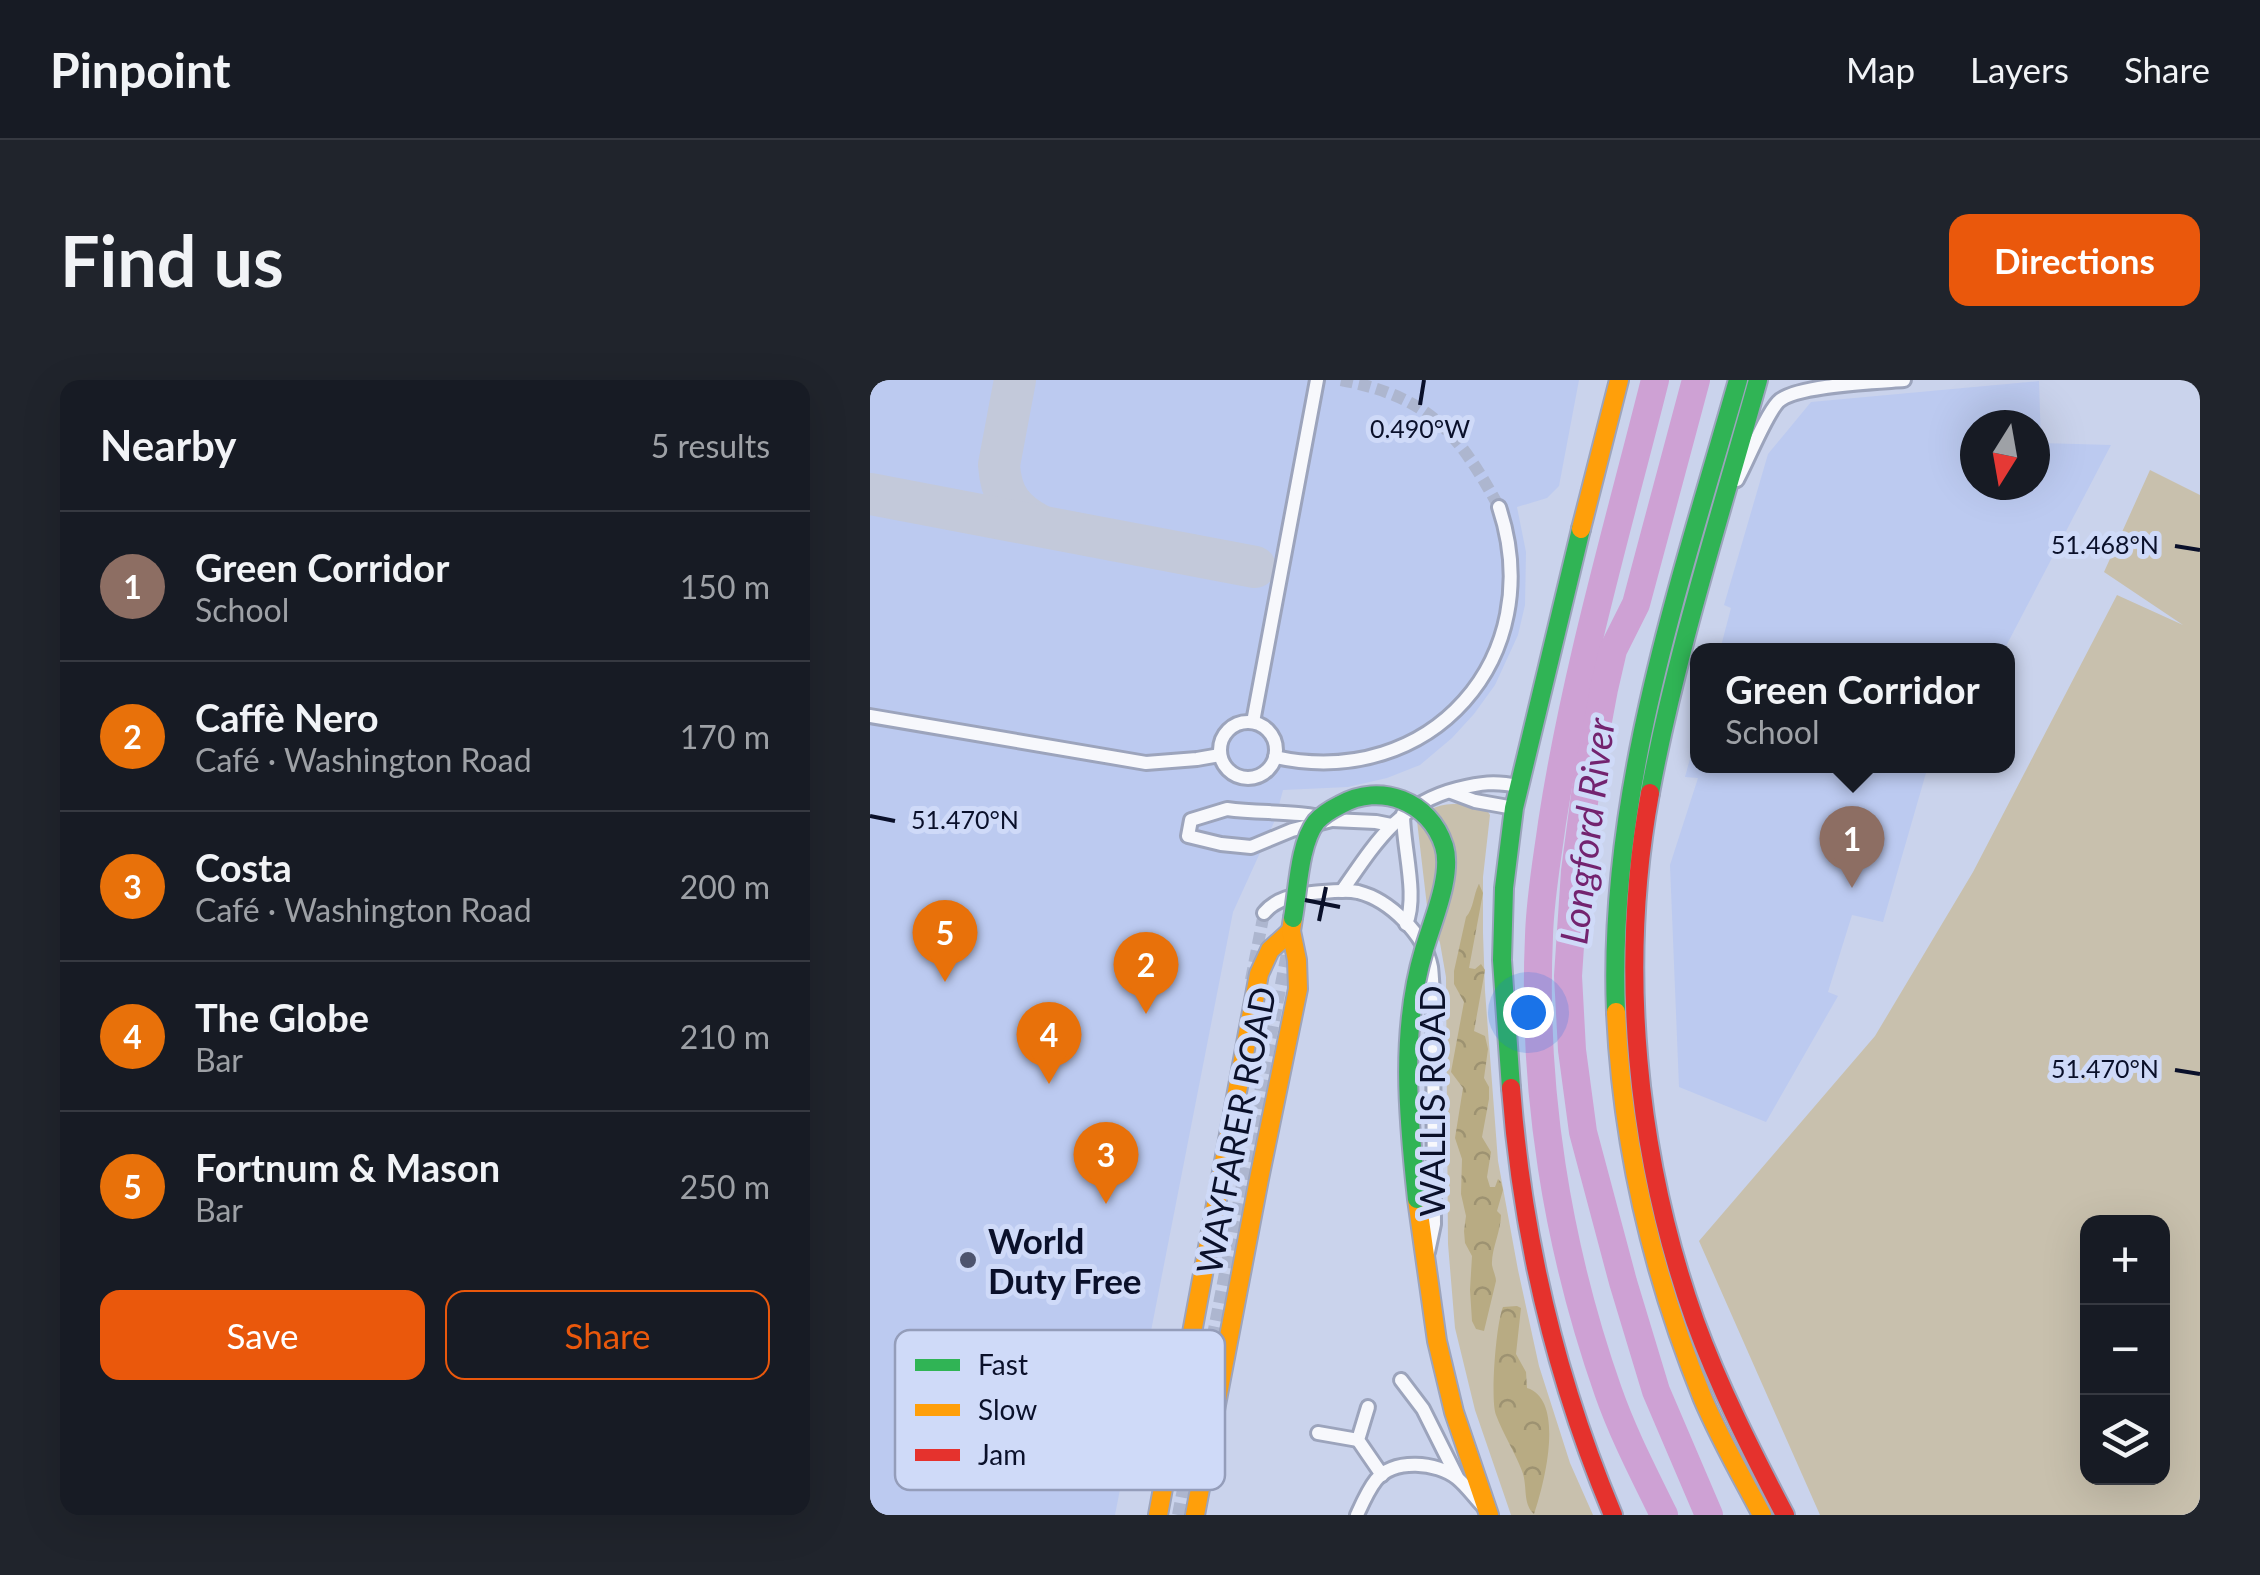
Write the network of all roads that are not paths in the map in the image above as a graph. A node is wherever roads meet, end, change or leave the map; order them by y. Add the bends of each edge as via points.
1 (1317, 380) edge
2 (1619, 380) edge
3 (1738, 380) edge
4 (1758, 380) edge
5 (1794, 380) edge
6 (1904, 380) edge
7 (1808, 390) junction
8 (1499, 507) tunnel mouth
9 (1722, 509) junction
10 (870, 716) edge
11 (1253, 722) junction
12 (1220, 755) junction
13 (1276, 756) junction
14 (1518, 786) junction
15 (1449, 791) junction
16 (1514, 808) junction
17 (1266, 813) junction
18 (1403, 814) junction
19 (1332, 820) junction
20 (1391, 825) junction
21 (1266, 842) junction
22 (1342, 891) junction
23 (1319, 893) junction
24 (1264, 914) dead end
25 (1292, 923) junction
26 (1406, 924) junction
27 (1425, 1264) junction
28 (1193, 1330) edge
29 (1225, 1358) edge
30 (1401, 1380) dead end
31 (1368, 1407) dead end
32 (1318, 1433) dead end
33 (1358, 1440) junction
34 (1382, 1475) junction
35 (1457, 1478) junction
36 (1163, 1490) edge
37 (1200, 1490) edge
38 (1488, 1513) edge
39 (1158, 1515) edge
40 (1195, 1515) edge
41 (1357, 1515) edge
42 (1612, 1515) edge
43 (1762, 1515) edge
44 (1784, 1515) edge

1 - 11 street
2 - 14 street
3 - 43 street via 1638,752 1619,869 1614,974 1619,1078 1648,1236 1706,1402
4 - 9 street
5 - 7 street
6 - 7 street
7 - 9 street via 1778,402
8 - 13 street via 1512,567 1509,608 1498,648 1464,701 1416,740 1378,755 1327,763
9 - 44 street via 1651,786 1636,908 1635,1038 1665,1225 1694,1319
10 - 12 street via 1146,763
11 - 12 street via 1229,729
11 - 13 street via 1270,732
12 - 13 street via 1230,771 1247,778 1265,772
14 - 15 street via 1497,781
14 - 16 street
15 - 16 street
15 - 18 street
16 - 42 street via 1502,960 1516,1153 1556,1351
17 - 19 street
17 - 21 street
17 - 21 street via 1228,809 1191,820 1188,836 1251,847
18 - 20 street
18 - 26 street via 1412,902
19 - 20 street
19 - 21 street
20 - 22 street
22 - 23 street, WALLIS ROAD
22 - 26 street, WALLIS ROAD via 1372,898
23 - 24 street, WALLIS ROAD via 1271,904
23 - 25 street
25 - 27 street, WAYFARER ROAD, bridge via 1317,820 1368,793 1395,796 1433,822 1446,850 1446,876 1420,964 1407,1057
25 - 28 street via 1259,974
25 - 29 street, WAYFARER ROAD via 1298,989
26 - 27 street, WALLIS ROAD via 1419,938 1433,990 1434,1224
27 - 38 street, WAYFARER ROAD via 1454,1412
30 - 35 street via 1424,1409
31 - 33 street
32 - 33 street
33 - 34 street
34 - 35 street via 1417,1464
34 - 41 street
35 - 38 street
36 - 39 street
37 - 40 street, WAYFARER ROAD

